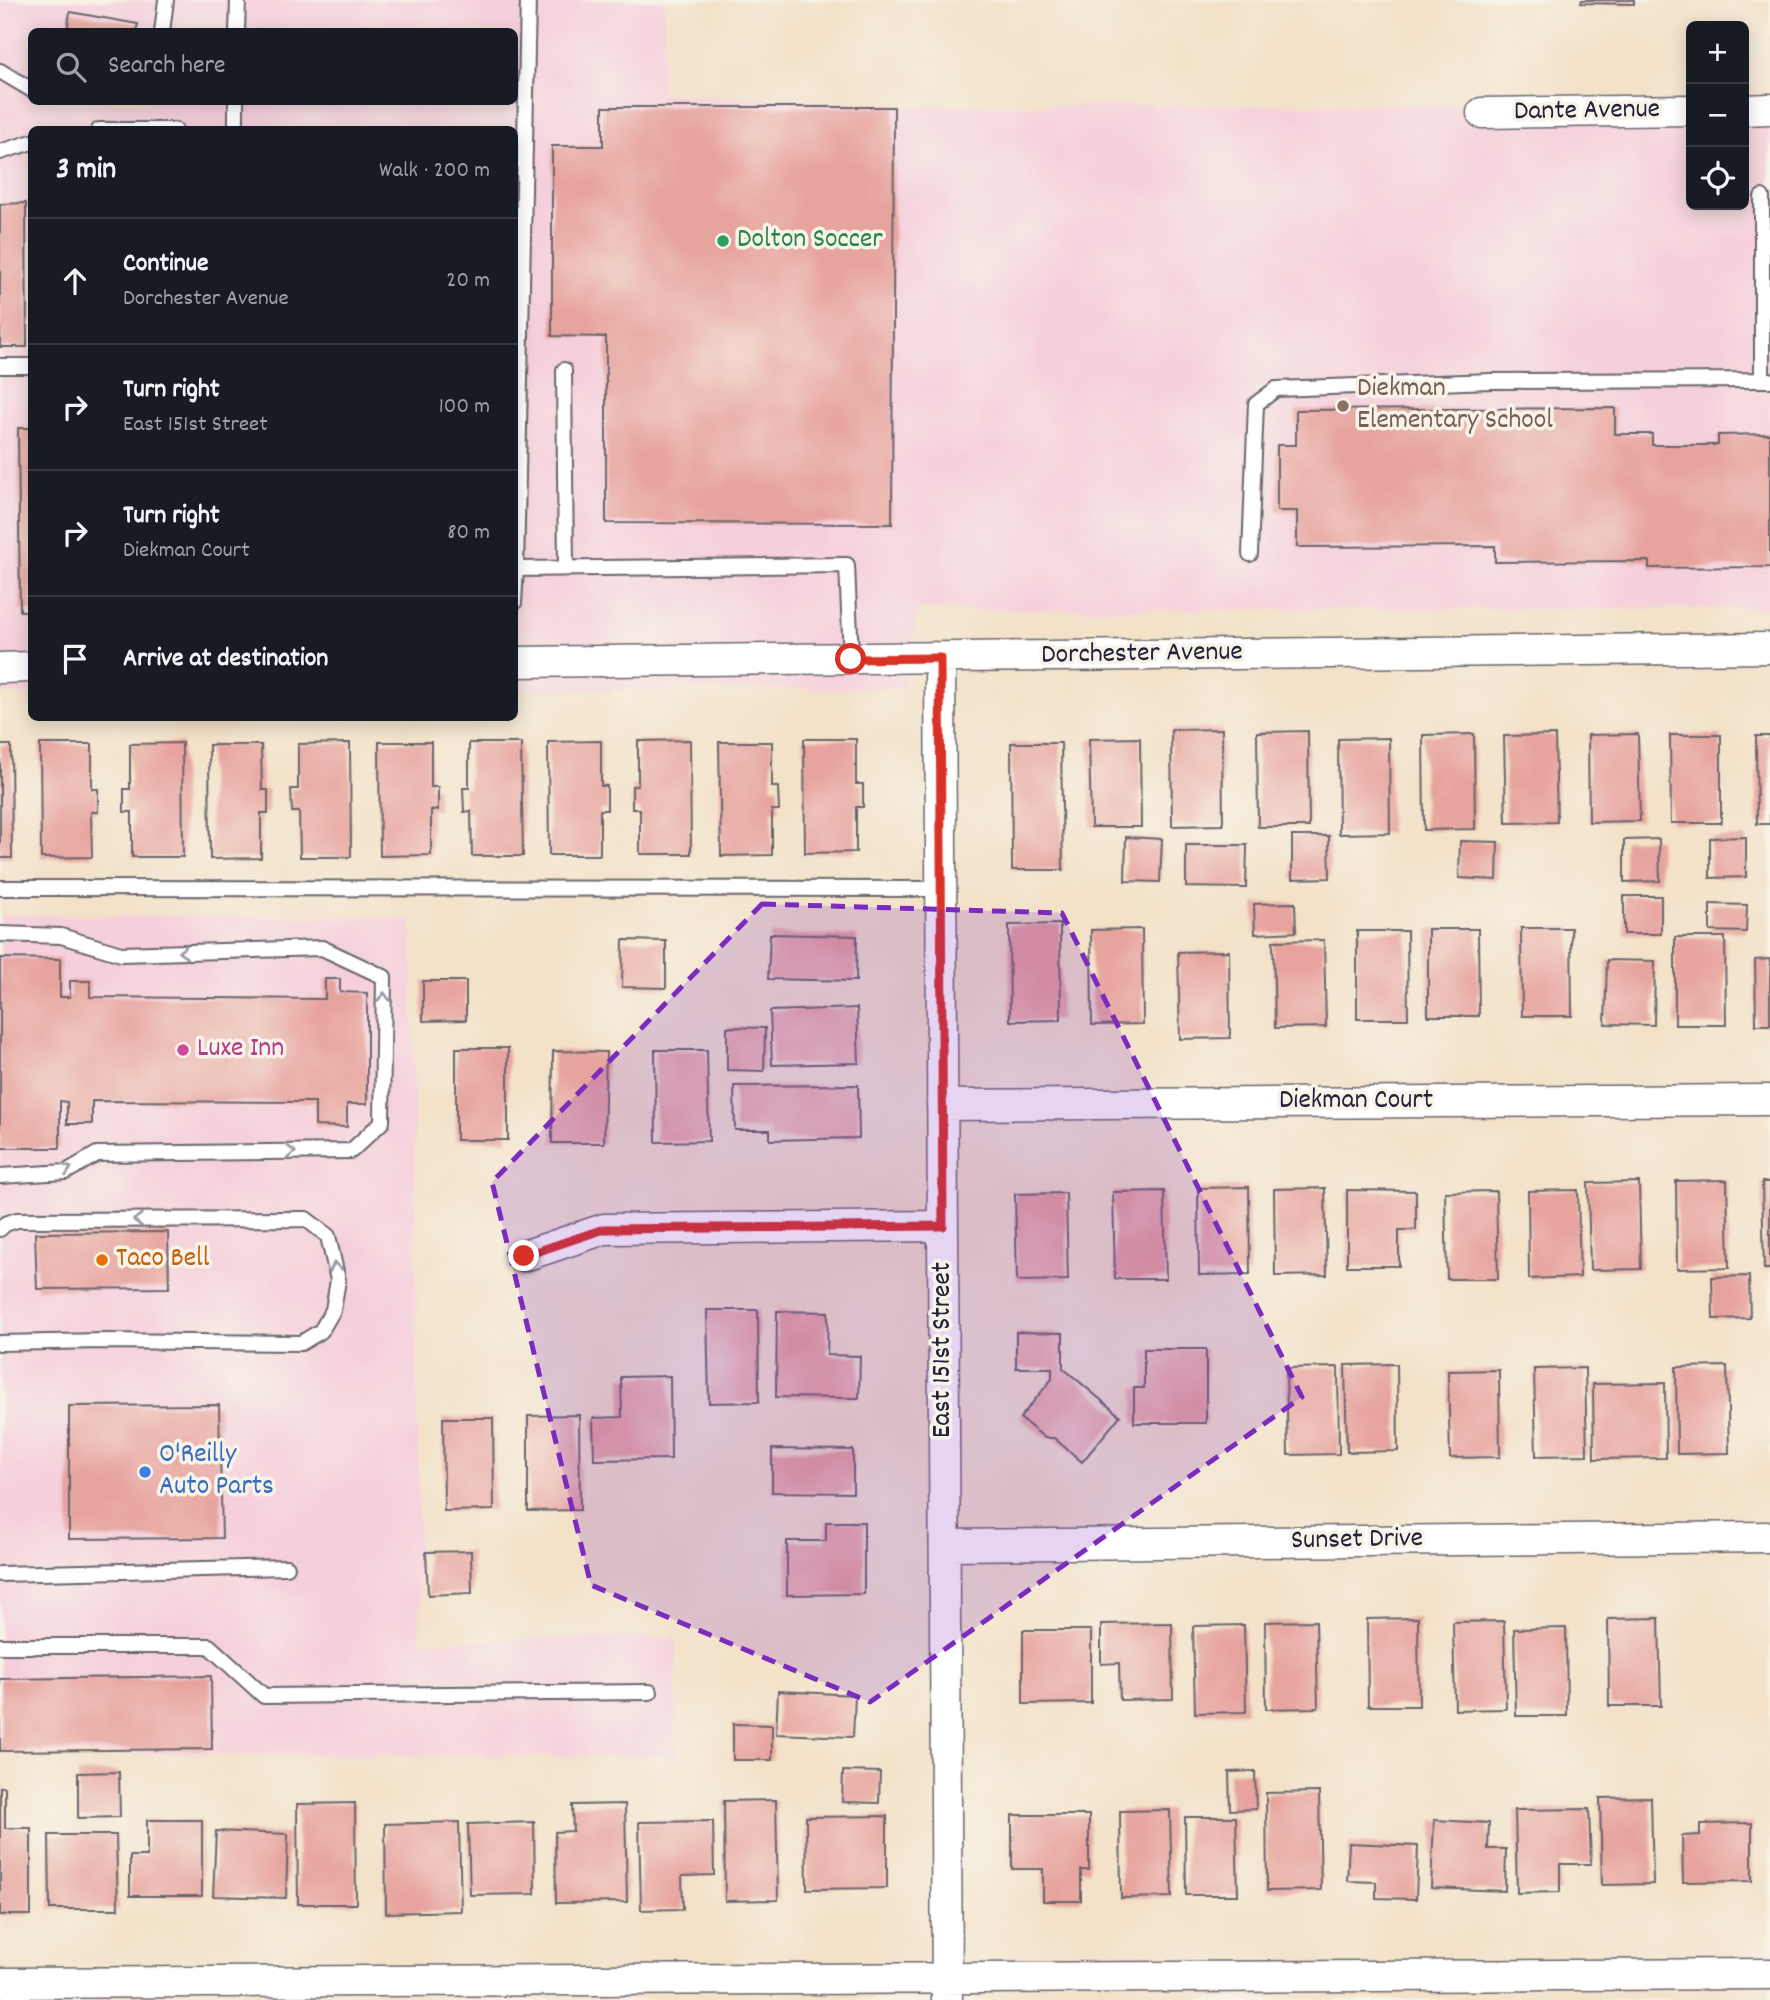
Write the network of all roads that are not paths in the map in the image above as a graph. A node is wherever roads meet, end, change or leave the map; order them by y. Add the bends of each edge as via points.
1 (166, 0) edge
2 (238, 0) edge
3 (250, 0) edge
4 (528, 0) edge
5 (162, 28) edge
6 (237, 28) edge
7 (0, 71) edge
8 (520, 82) edge
9 (28, 88) edge
10 (236, 105) edge
11 (1686, 110) edge
12 (1749, 110) edge
13 (1770, 110) edge
14 (1482, 113) dead end
15 (236, 126) edge
16 (28, 143) edge
17 (0, 152) edge
18 (519, 163) edge
19 (1762, 197) dead end
20 (519, 259) edge
21 (518, 347) edge
22 (0, 366) edge
23 (28, 366) edge
24 (565, 370) dead end
25 (1766, 380) edge
26 (1250, 554) dead end
27 (566, 568) junction
28 (518, 569) edge
29 (1770, 648) edge
30 (940, 658) junction
31 (851, 659) junction
32 (518, 662) edge
33 (28, 667) edge
34 (0, 668) edge
35 (0, 888) edge
36 (941, 889) junction
37 (0, 934) edge
38 (1770, 1100) edge
39 (942, 1105) junction
40 (0, 1176) edge
41 (943, 1226) junction
42 (0, 1229) edge
43 (524, 1256) dead end
44 (0, 1343) edge
45 (1770, 1537) edge
46 (945, 1545) junction
47 (287, 1567) dead end
48 (0, 1574) edge
49 (0, 1646) edge
50 (650, 1692) dead end
51 (1770, 1974) edge
52 (0, 1983) edge
53 (947, 1989) edge

1 - 5 lane
2 - 3 lane
2 - 6 lane
4 - 8 lane
7 - 9 lane
8 - 18 lane
10 - 15 lane
11 - 14 street, Dante Avenue
12 - 13 street
16 - 17 lane
18 - 20 lane
19 - 25 lane
20 - 21 lane
22 - 23 lane
24 - 27 lane
25 - 26 lane via 1491,381 1276,389 1256,404
27 - 28 lane
27 - 31 lane via 847,565
29 - 30 street, Dorchester Avenue
30 - 31 street, Dorchester Avenue
30 - 36 street, East 151st Street
31 - 32 street, Dorchester Avenue
33 - 34 street
35 - 36 lane
36 - 39 street, East 151st Street
40 -> 37 lane via 66,1172 97,1154 351,1151 382,1122 384,977 322,948 121,954 61,936
38 - 39 street, Diekman Court
39 - 41 street, East 151st Street
41 - 43 street via 604,1229
41 - 46 street, East 151st Street
44 -> 42 lane via 300,1343 321,1331 333,1310 338,1280 328,1236 306,1219 17,1220
45 - 46 street, Sunset Drive
46 - 53 street, East 151st Street
47 - 48 lane
49 - 50 lane via 209,1646 264,1696
51 - 53 street
52 - 53 street

